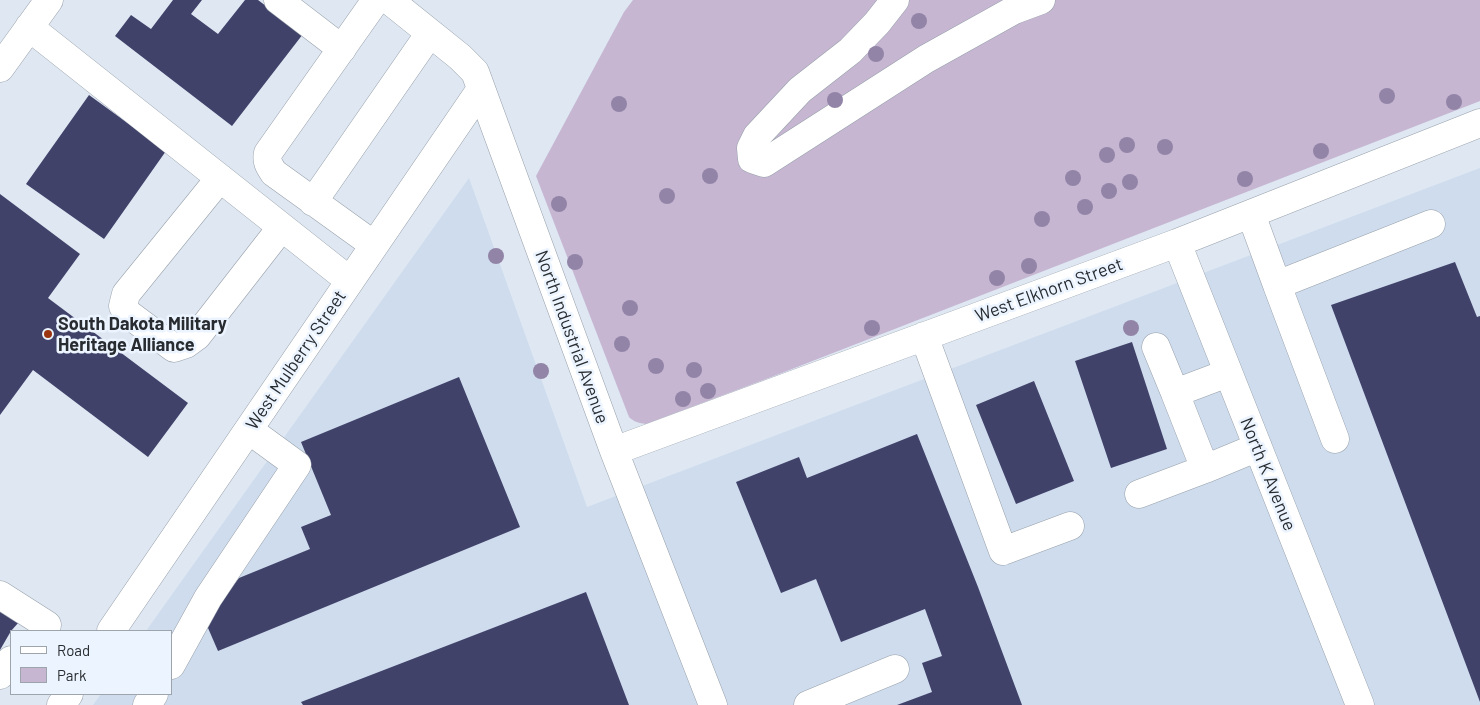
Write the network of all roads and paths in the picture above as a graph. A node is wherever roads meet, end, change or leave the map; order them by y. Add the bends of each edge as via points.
1 (49, 0) edge
2 (278, 0) edge
3 (376, 0) edge
4 (389, 0) edge
5 (895, 0) edge
6 (1041, 0) edge
7 (29, 27) junction
8 (430, 33) junction
9 (342, 49) junction
10 (0, 68) edge
11 (481, 89) junction
12 (1480, 123) edge
13 (220, 178) junction
14 (313, 202) junction
15 (1250, 214) junction
16 (1431, 224) dead end
17 (281, 228) junction
18 (1177, 243) junction
19 (374, 245) junction
20 (350, 281) junction
21 (1277, 285) junction
22 (924, 336) junction
23 (1156, 347) dead end
24 (1228, 373) junction
25 (1175, 394) junction
26 (249, 430) junction
27 (1335, 439) dead end
28 (1258, 447) junction
29 (614, 450) junction
30 (1205, 469) junction
31 (1139, 494) dead end
32 (1070, 526) dead end
33 (0, 595) edge
34 (43, 630) edge
35 (113, 630) edge
36 (10, 661) edge
37 (172, 663) edge
38 (895, 669) dead end
39 (0, 675) edge
40 (713, 705) edge
41 (808, 705) edge
42 (1360, 705) edge

1 - 7 street
2 - 9 street
3 - 9 street
4 - 8 street, North Industrial Avenue
5 - 6 street via 850,51 800,90 757,136 751,148 752,159 764,163 926,60 1014,10
7 - 10 street
7 - 13 street
8 - 11 street, North Industrial Avenue via 475,72
8 - 14 street
9 - 14 street via 267,158 274,174
11 - 19 street, West Mulberry Street
11 - 29 street, North Industrial Avenue
12 - 15 street, West Elkhorn Street
13 - 17 street
13 - 17 street via 126,294 123,306 127,313 174,348 186,344 196,336
14 - 19 street
15 - 18 street, West Elkhorn Street
15 - 21 street
16 - 21 street
17 - 20 street
18 - 22 street, West Elkhorn Street
18 - 24 street, North K Avenue
19 - 20 street, West Mulberry Street
20 - 26 street, West Mulberry Street
21 - 27 street
22 - 29 street, West Elkhorn Street
22 - 32 street via 1002,551
23 - 25 street
24 - 25 street
24 - 28 street, North K Avenue
25 - 30 street
26 - 35 street, West Mulberry Street
26 - 37 street via 297,465 208,598
28 - 30 street
28 - 42 street, North K Avenue
29 - 40 street, North Industrial Avenue
30 - 31 street
33 - 34 street via 47,626
36 - 39 street
38 - 41 street

